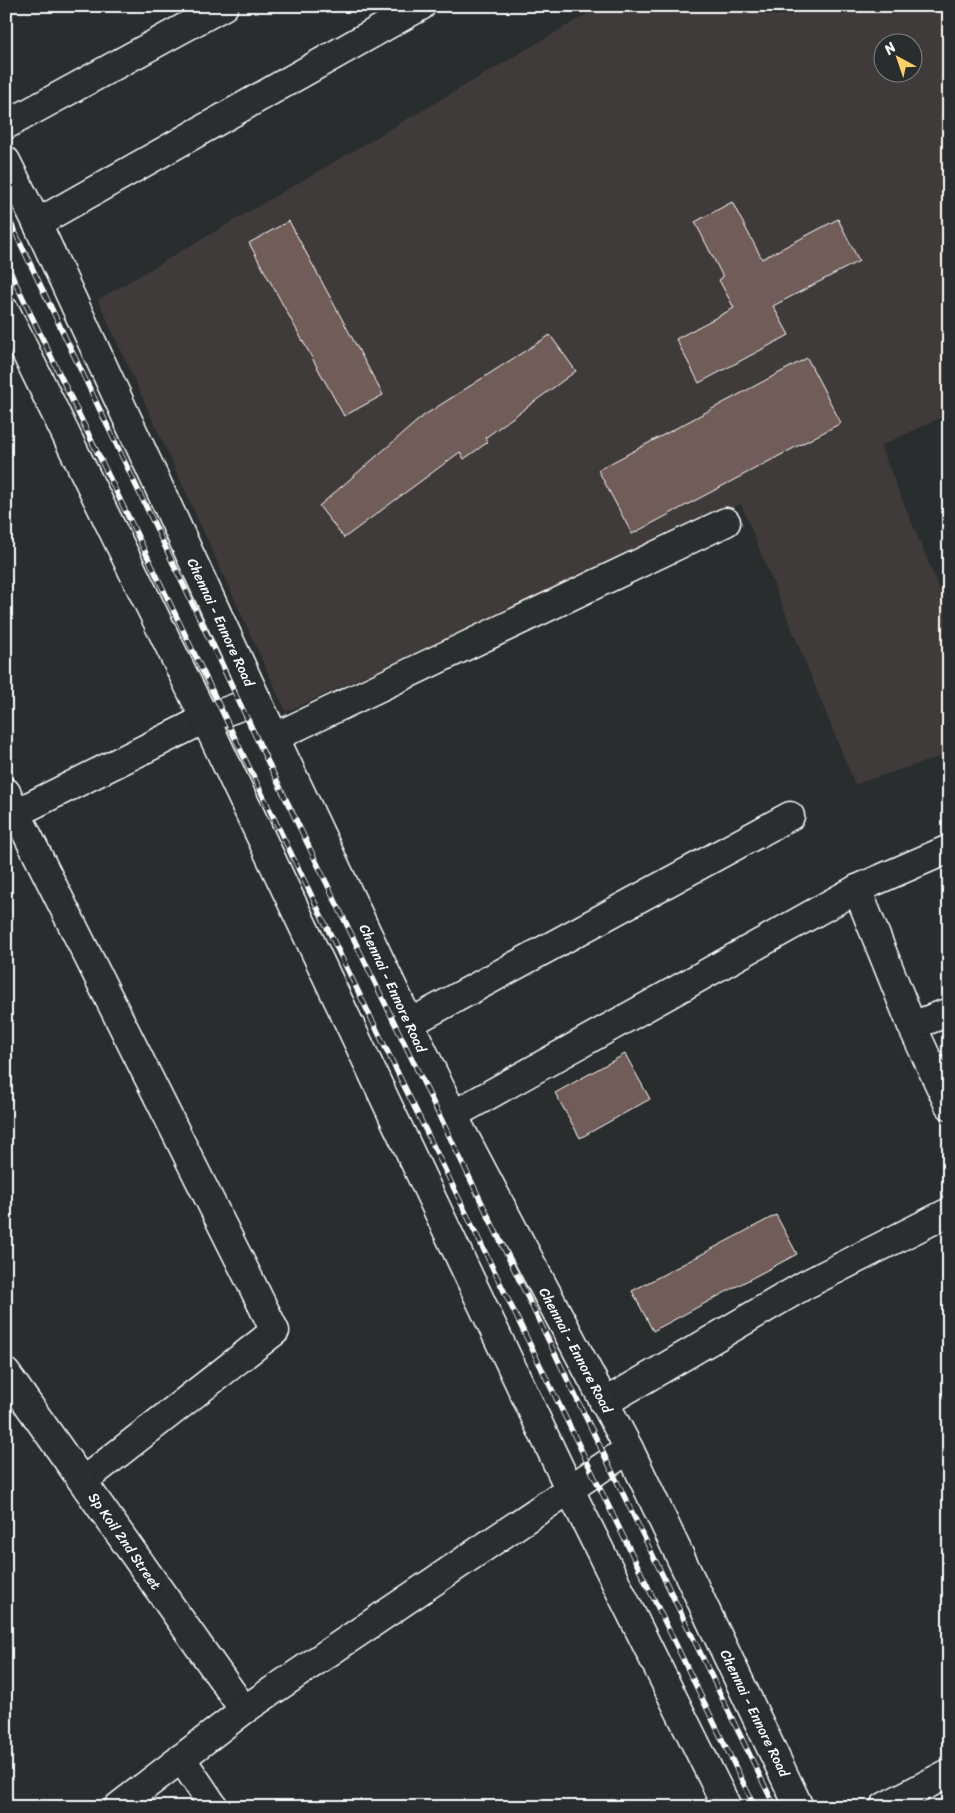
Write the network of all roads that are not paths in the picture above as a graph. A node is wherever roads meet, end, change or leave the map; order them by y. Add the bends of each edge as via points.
1 (224, 6) edge
2 (421, 6) edge
3 (6, 125) edge
4 (6, 161) edge
5 (37, 223) junction
6 (6, 312) edge
7 (726, 522) dead end
8 (257, 700) junction
9 (206, 719) junction
10 (275, 737) junction
11 (10, 807) edge
12 (790, 816) dead end
13 (949, 848) edge
14 (857, 889) junction
15 (949, 1012) edge
16 (410, 1023) junction
17 (912, 1026) junction
18 (949, 1105) edge
19 (453, 1115) junction
20 (949, 1212) edge
21 (6, 1372) edge
22 (604, 1403) junction
23 (629, 1449) junction
24 (83, 1481) junction
25 (569, 1488) junction
26 (244, 1710) junction
27 (180, 1758) junction
28 (949, 1773) edge
29 (118, 1807) edge
30 (214, 1807) edge
31 (727, 1807) edge
32 (799, 1807) edge
33 (884, 1807) edge

1 - 3 street
2 - 5 street
4 - 5 street, Chennai - Ennore Road
5 - 8 street, Chennai - Ennore Road
6 - 9 street
7 - 10 street
8 - 9 street
8 - 10 street, Chennai - Ennore Road
9 - 11 street
9 - 25 street
10 - 16 street, Chennai - Ennore Road
11 - 24 street via 275,1331
12 - 16 street
13 - 14 street
14 - 17 street
14 - 19 street
15 - 17 street
16 - 19 street, Chennai - Ennore Road
17 - 18 street
19 - 22 street, Chennai - Ennore Road
20 - 22 street via 805,1285
21 - 24 street, Sp Koil 2nd Street
22 - 23 street, Chennai - Ennore Road
23 - 25 street
23 - 32 street, Chennai - Ennore Road
24 - 26 street, Sp Koil 2nd Street
25 - 26 street
25 - 31 street
26 - 27 street
27 - 29 street
27 - 30 street
28 - 33 street

